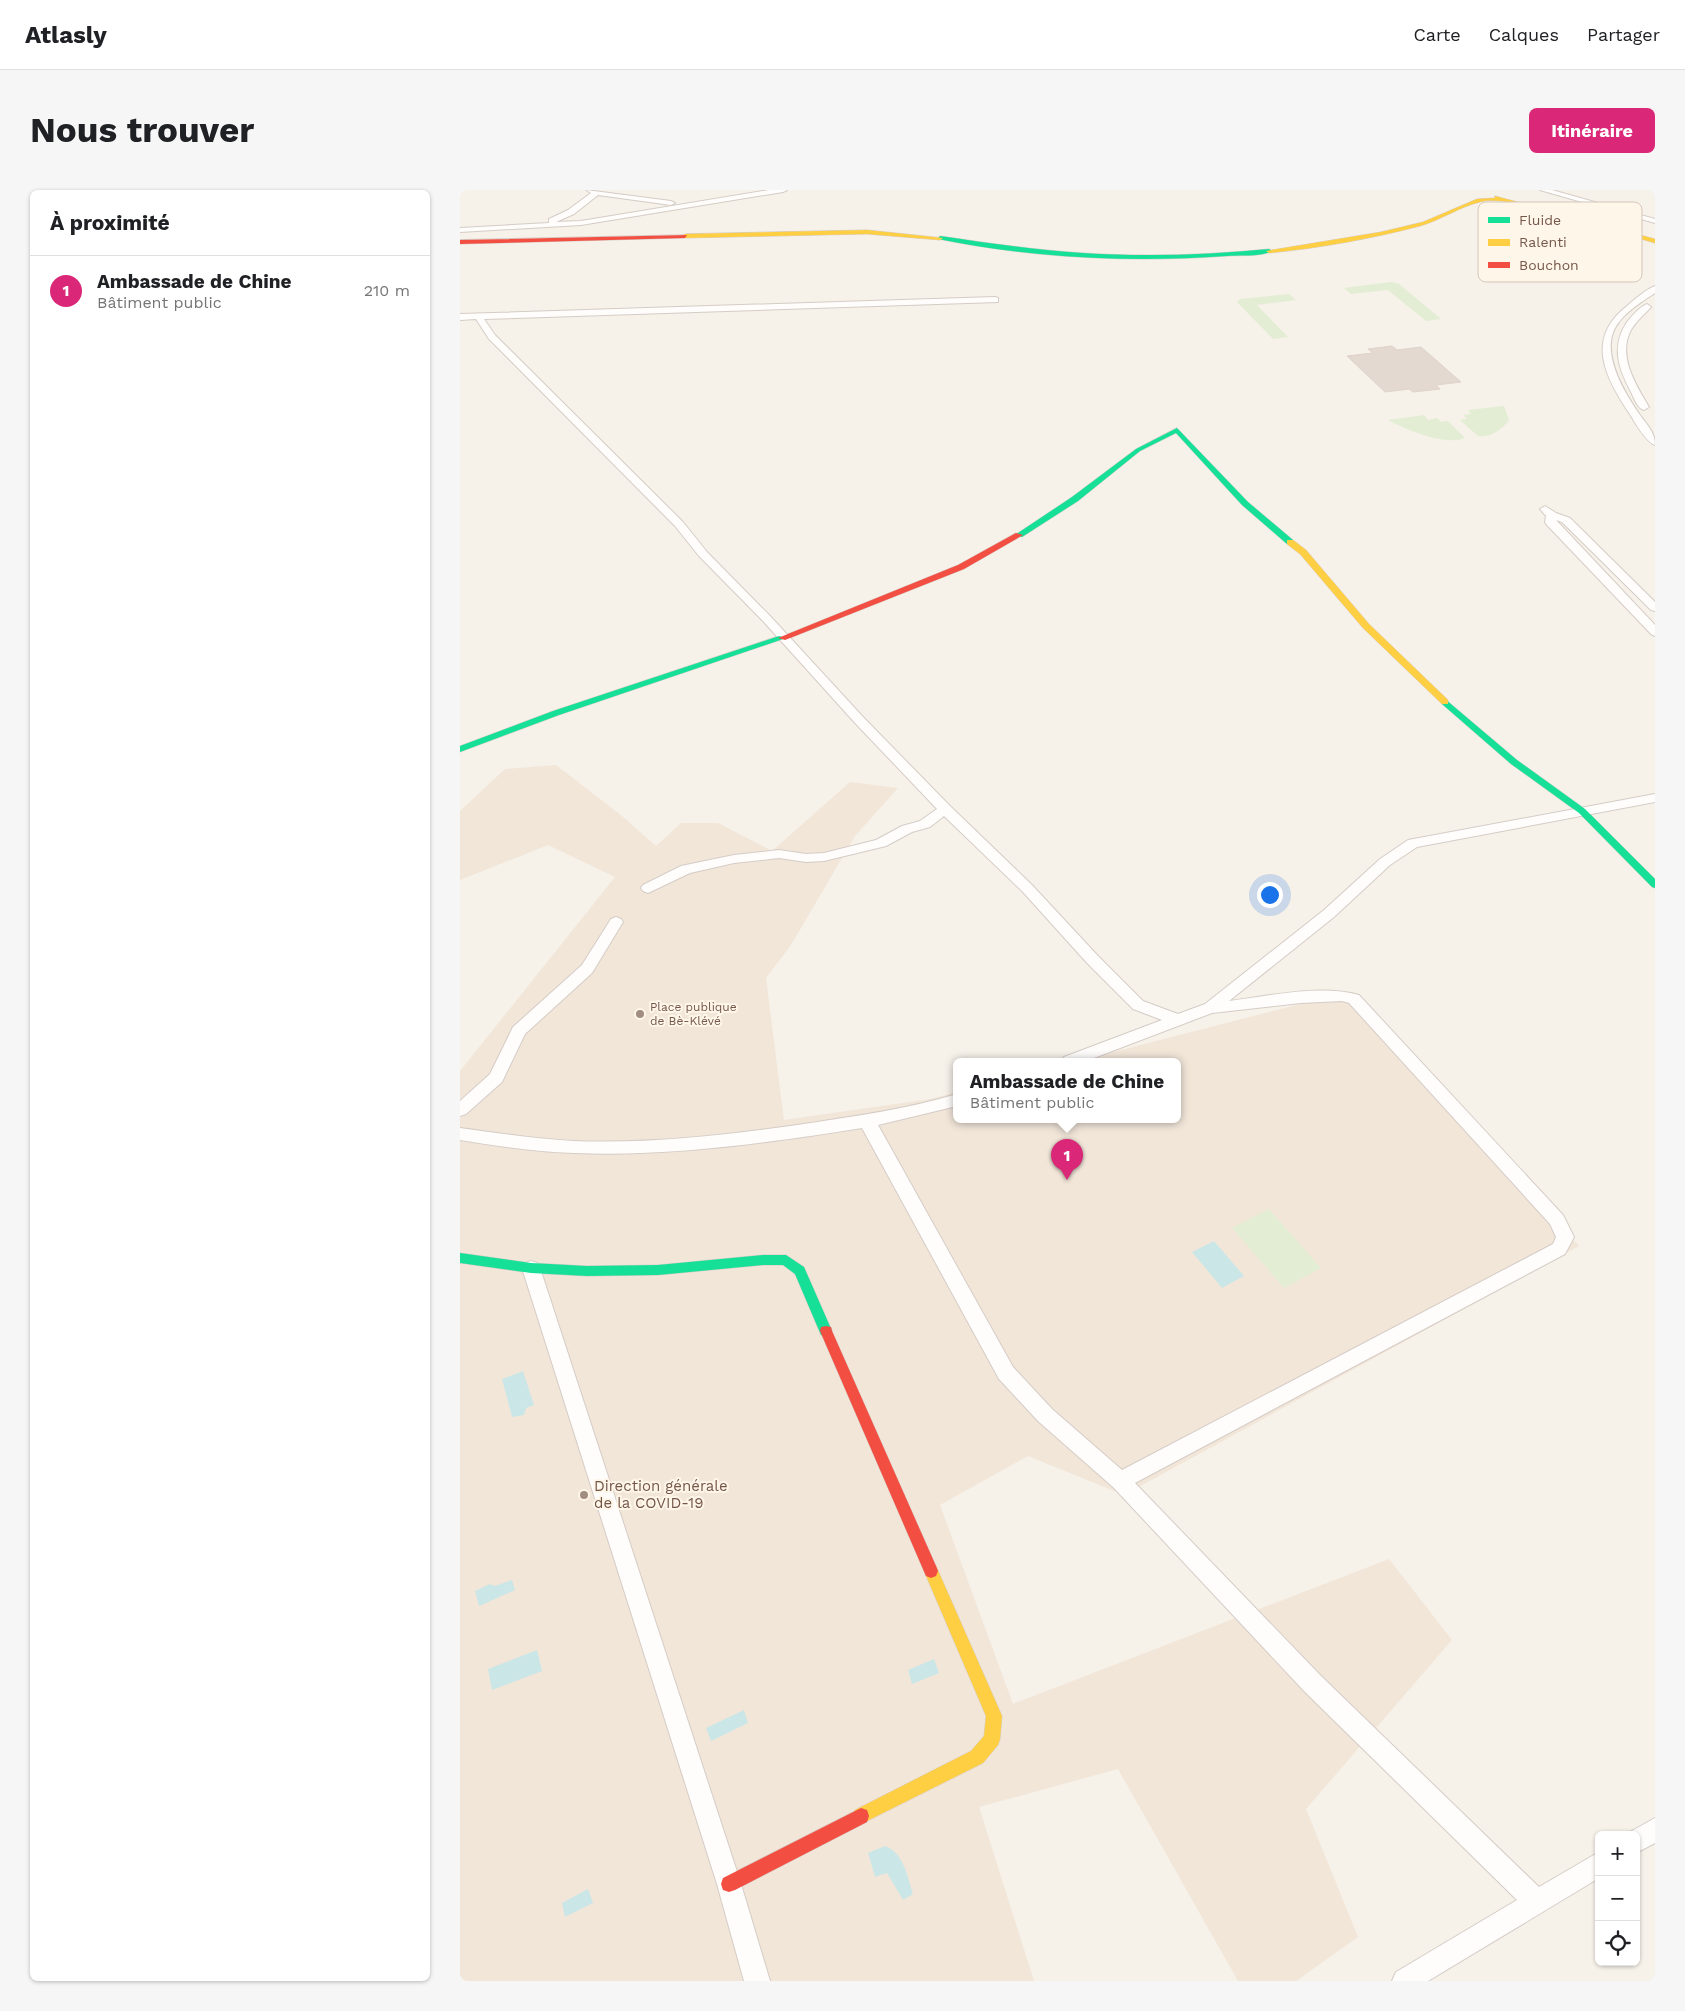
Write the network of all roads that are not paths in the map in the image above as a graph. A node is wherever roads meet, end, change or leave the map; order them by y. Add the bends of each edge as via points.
1 (783, 190) edge
2 (1544, 190) edge
3 (593, 191) edge
4 (767, 191) edge
5 (1516, 202) edge
6 (1587, 202) edge
7 (686, 206) junction
8 (1642, 217) edge
9 (1655, 221) edge
10 (544, 225) junction
11 (460, 230) edge
12 (1642, 237) edge
13 (517, 240) junction
14 (1655, 241) edge
15 (460, 242) edge
16 (460, 246) edge
17 (1655, 289) edge
18 (995, 300) dead end
19 (1655, 300) edge
20 (478, 316) junction
21 (460, 317) edge
22 (1650, 417) dead end
23 (1655, 442) edge
24 (1655, 608) edge
25 (1655, 632) edge
26 (784, 638) junction
27 (460, 748) edge
28 (1655, 798) edge
29 (945, 810) junction
30 (1582, 811) junction
31 (1655, 886) edge
32 (648, 888) dead end
33 (616, 922) dead end
34 (1210, 1008) junction
35 (1177, 1020) junction
36 (1078, 1058) edge
37 (953, 1101) edge
38 (460, 1110) edge
39 (867, 1121) junction
40 (460, 1134) edge
41 (460, 1258) edge
42 (531, 1268) junction
43 (1120, 1481) junction
44 (1655, 1830) edge
45 (1640, 1839) edge
46 (1595, 1866) edge
47 (729, 1884) junction
48 (1537, 1902) junction
49 (757, 1981) edge
50 (1405, 1981) edge

1 - 4 street
2 - 6 street
3 - 7 street
3 - 10 street via 571,212
4 - 7 street
5 - 13 street via 1480,195 1469,198 1466,204 1448,215 1347,241 1265,252 1181,257 1045,252 867,232
7 - 10 street
8 - 9 street
10 - 11 street
12 - 14 street
13 - 15 street
13 - 16 street via 495,245
17 - 23 street via 1613,322 1606,339 1606,353 1613,377
18 - 20 street
19 - 22 street via 1626,329 1620,354
20 - 21 street
20 - 26 street via 492,337 630,473
24 - 25 street via 1566,520 1549,512 1550,522
26 - 27 street
26 - 29 street
26 - 30 street via 961,567 1075,499 1138,450 1177,430 1222,479 1302,552 1366,626 1442,700 1514,762
28 - 30 street
29 - 32 street via 925,824 881,843 824,857 779,854 734,859 686,869
29 - 35 street via 1027,888 1138,1005
30 - 31 street
30 - 34 street via 1413,843 1401,849 1347,898
33 - 38 street via 587,969 520,1031 496,1078
34 - 35 street
34 - 43 street via 1302,998 1342,996 1354,999 1556,1220 1565,1237 1559,1249
35 - 36 street
37 - 39 street
39 - 40 street via 742,1140 652,1146 574,1147
39 - 43 street via 1006,1373 1045,1415
41 - 42 street
42 - 47 street
42 - 47 street via 658,1270 786,1260 800,1271 994,1716 992,1739 977,1758
43 - 48 street via 1313,1684
44 - 45 street
46 - 48 street
47 - 49 street
48 - 50 street

